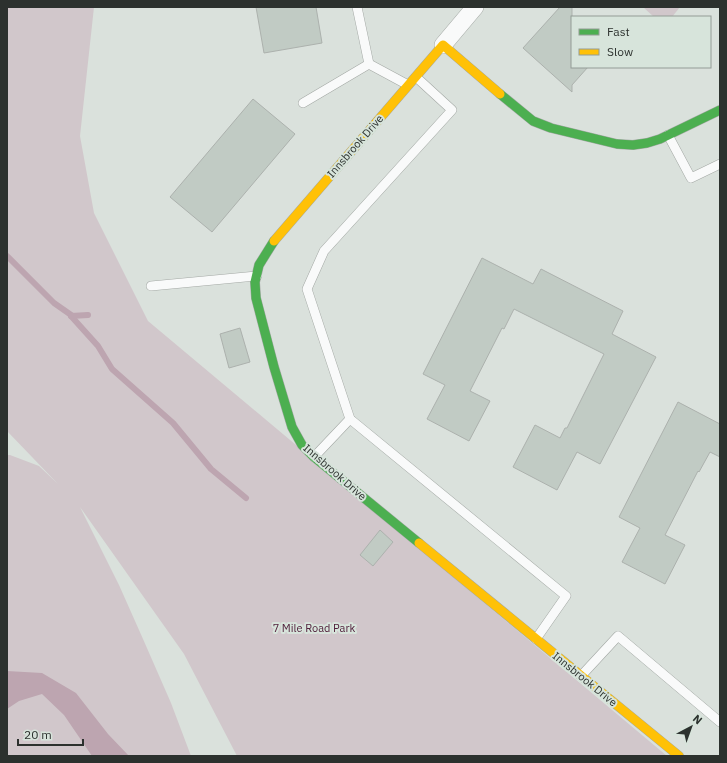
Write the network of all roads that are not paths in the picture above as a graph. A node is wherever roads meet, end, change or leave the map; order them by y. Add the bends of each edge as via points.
1 (357, 7) edge
2 (475, 7) edge
3 (443, 45) junction
4 (369, 64) junction
5 (415, 76) junction
6 (408, 85) junction
7 (303, 103) dead end
8 (720, 110) edge
9 (668, 135) junction
10 (720, 164) edge
11 (257, 276) junction
12 (151, 286) dead end
13 (350, 419) junction
14 (314, 457) junction
15 (536, 639) junction
16 (581, 676) junction
17 (720, 722) edge
18 (679, 756) edge

1 - 4 lane
2 - 3 street, Innsbrook Drive
3 - 5 street, Innsbrook Drive
3 - 9 street via 532,121 617,144 647,143
4 - 6 lane
4 - 7 lane
5 - 6 street, Innsbrook Drive
5 - 13 lane via 452,110 324,251 308,289
6 - 11 street, Innsbrook Drive via 271,245 259,265
8 - 9 street
9 - 10 lane via 691,178
11 - 12 lane
11 - 14 street, Innsbrook Drive via 256,298 292,427 302,445
13 - 14 lane
13 - 15 lane via 566,596
14 - 15 street, Innsbrook Drive
15 - 16 street, Innsbrook Drive
16 - 17 lane via 618,636
16 - 18 street, Innsbrook Drive

